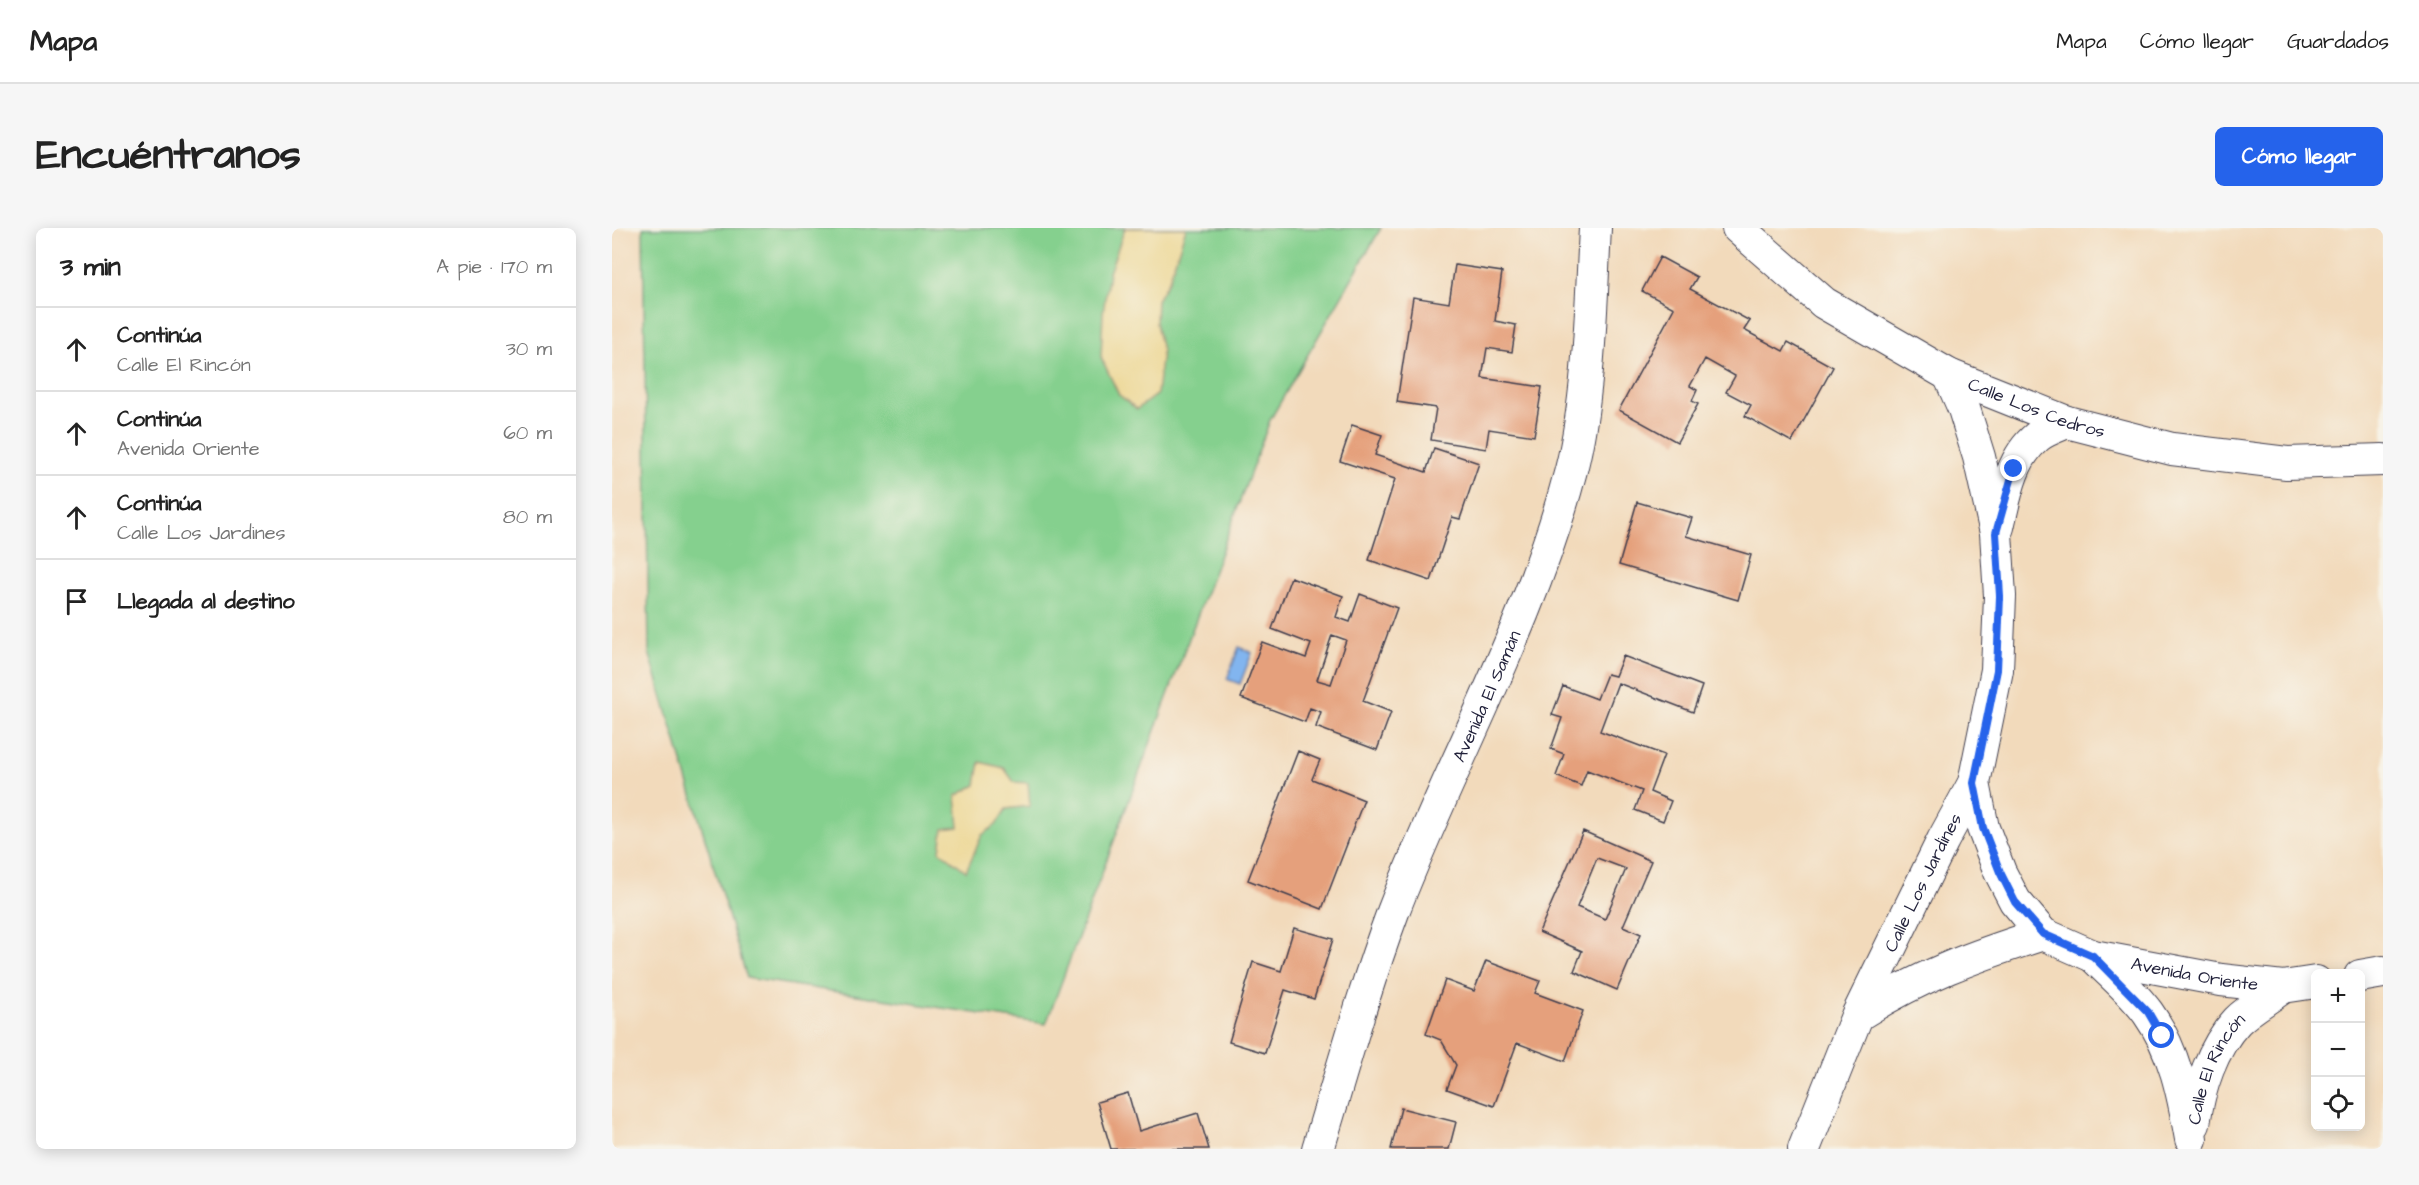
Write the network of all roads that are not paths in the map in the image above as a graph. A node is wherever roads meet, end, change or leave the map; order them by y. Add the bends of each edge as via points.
1 (1595, 228) edge
2 (1738, 228) edge
3 (1949, 375) junction
4 (2067, 422) junction
5 (2383, 460) edge
6 (1996, 533) junction
7 (1974, 783) junction
8 (2043, 934) junction
9 (2093, 956) junction
10 (2383, 972) edge
11 (2365, 975) edge
12 (2311, 983) edge
13 (2283, 987) junction
14 (1857, 1016) junction
15 (2192, 1144) edge
16 (1318, 1149) edge
17 (1804, 1149) edge

1 - 16 street, Avenida El Samán via 1589,344 1571,469 1532,591 1394,912
2 - 3 street, Calle Los Cedros via 1824,303
3 - 4 street, Calle Los Cedros
3 - 6 street, Calle Los Jardines via 1979,457
4 - 5 street, Calle Los Cedros via 2172,449 2288,463
4 - 6 street, Calle Los Jardines via 2037,436 2023,452 2014,469
6 - 7 street, Calle Los Jardines via 2000,596 1997,670
7 - 8 street, Avenida Oriente via 1983,828 2000,872 2015,902
7 - 14 street, Calle Los Jardines
8 - 9 street, Avenida Oriente
8 - 14 street via 1944,968 1892,993
9 - 13 street, Avenida Oriente via 2221,980
9 - 15 street, Calle El Rincón via 2148,1012 2162,1036 2181,1083
10 - 11 street
12 - 13 street, Avenida Oriente
13 - 15 street, Calle El Rincón via 2238,1020 2220,1044 2205,1078
14 - 17 street, Calle Los Jardines

